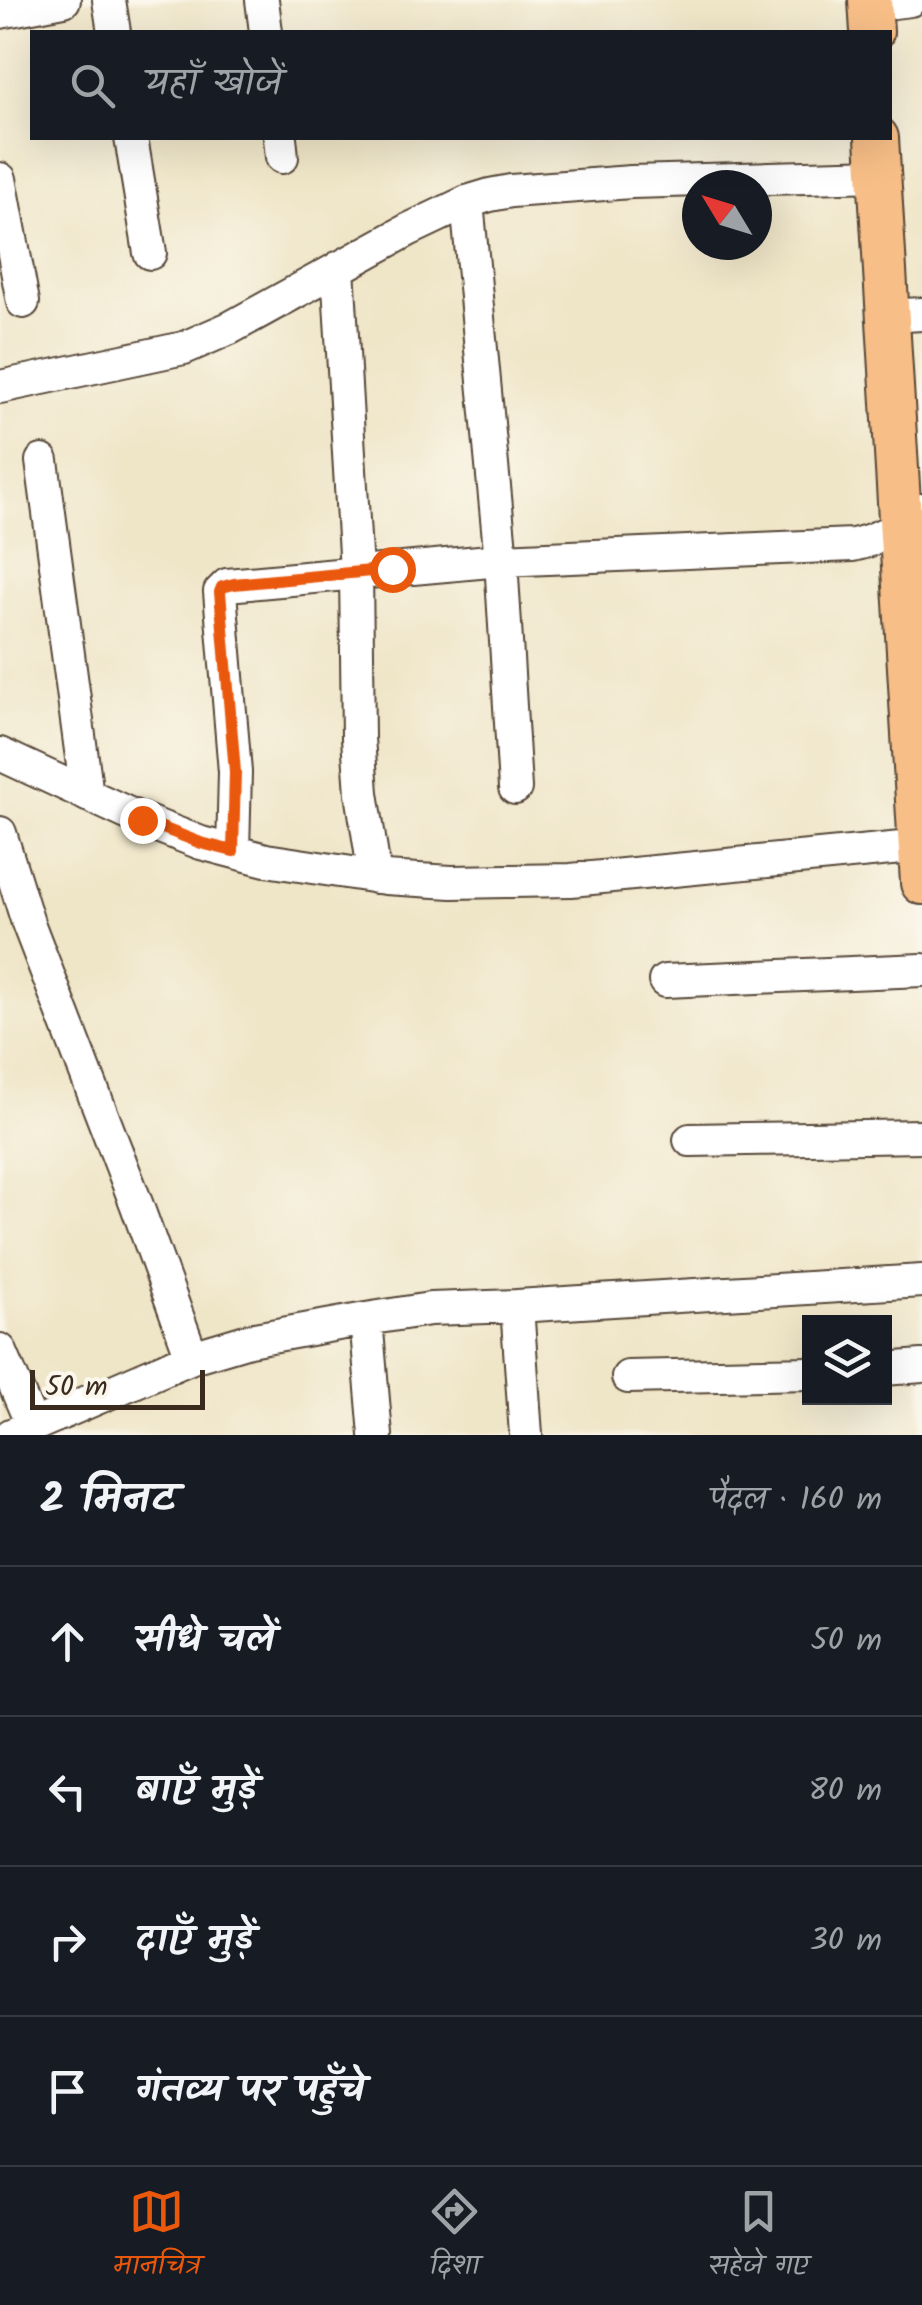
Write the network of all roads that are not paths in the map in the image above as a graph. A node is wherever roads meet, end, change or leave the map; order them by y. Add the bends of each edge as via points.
1 (64, 0) edge
2 (109, 0) edge
3 (262, 0) edge
4 (0, 12) edge
5 (114, 30) edge
6 (266, 30) edge
7 (131, 140) edge
8 (878, 156) edge
9 (0, 179) edge
10 (467, 202) junction
11 (150, 252) dead end
12 (338, 268) junction
13 (22, 302) dead end
14 (904, 315) edge
15 (0, 387) edge
16 (908, 408) edge
17 (42, 462) dead end
18 (911, 519) edge
19 (501, 560) junction
20 (356, 572) junction
21 (0, 754) edge
22 (515, 788) dead end
23 (87, 795) junction
24 (0, 833) edge
25 (233, 851) junction
26 (921, 859) edge
27 (375, 877) junction
28 (11, 909) edge
29 (922, 970) edge
30 (665, 980) dead end
31 (922, 1136) edge
32 (690, 1140) dead end
33 (922, 1281) edge
34 (517, 1306) junction
35 (366, 1318) junction
36 (0, 1350) edge
37 (192, 1357) junction
38 (922, 1366) edge
39 (892, 1368) edge
40 (802, 1373) edge
41 (628, 1377) dead end
42 (21, 1430) edge
43 (376, 1435) edge
44 (526, 1435) edge

1 - 4 street
2 - 5 street
3 - 6 street
7 - 11 street
8 - 10 street via 511,191
8 - 14 main road
9 - 13 street
10 - 12 street
10 - 19 street
12 - 15 street via 184,348
12 - 20 street
14 - 16 main road
16 - 18 main road
17 - 23 street
18 - 19 street via 852,545
18 - 26 main road
19 - 20 street
19 - 22 street
20 - 25 street via 222,587 235,772
20 - 27 street via 358,738
21 - 23 street
23 - 25 street
24 - 28 street
25 - 27 street
26 - 27 street via 571,880
28 - 37 street
29 - 30 street
31 - 32 street
33 - 34 street
34 - 35 street
34 - 44 street
35 - 37 street
35 - 43 street
36 - 42 street
37 - 42 street
38 - 39 street
40 - 41 street

